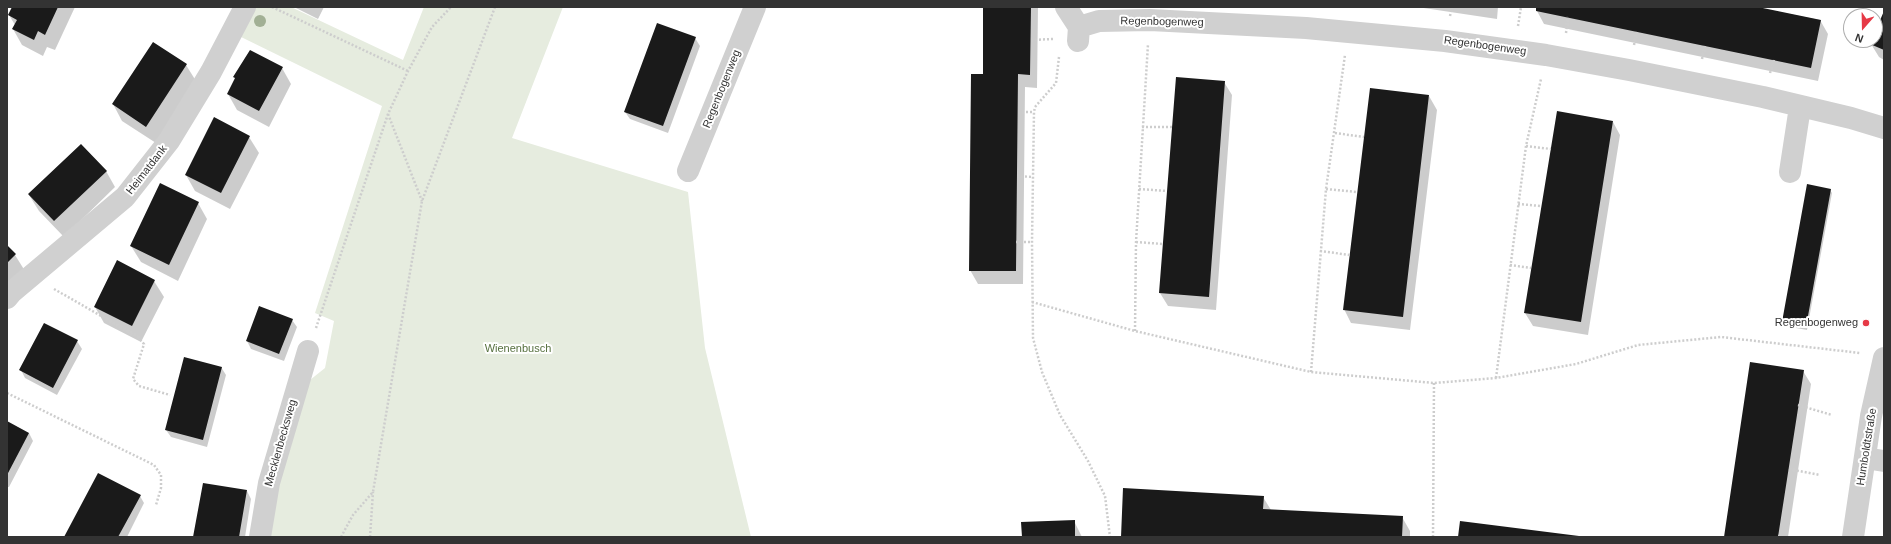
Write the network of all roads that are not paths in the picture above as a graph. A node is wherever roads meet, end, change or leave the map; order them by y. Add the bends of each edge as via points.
1 (245, 7) edge
2 (755, 7) edge
3 (1066, 7) edge
4 (1800, 107) junction
5 (1884, 128) edge
6 (688, 171) dead end
7 (1790, 172) dead end
8 (7, 298) edge
9 (308, 351) road end
10 (1874, 356) edge
11 (1874, 460) edge
12 (260, 537) edge
13 (1853, 537) edge

1 - 8 street, Heimatdank via 211,72 169,141 125,197
2 - 6 street, Regenbogenweg
3 - 4 street, Regenbogenweg via 1079,34 1099,22 1150,20 1348,31 1546,55 1748,94
4 - 5 street, Regenbogenweg
4 - 7 street
9 - 12 street, Mecklenbecksweg via 269,483
10 - 11 street, Humboldtstraße via 1871,416
11 - 13 street, Humboldtstraße

